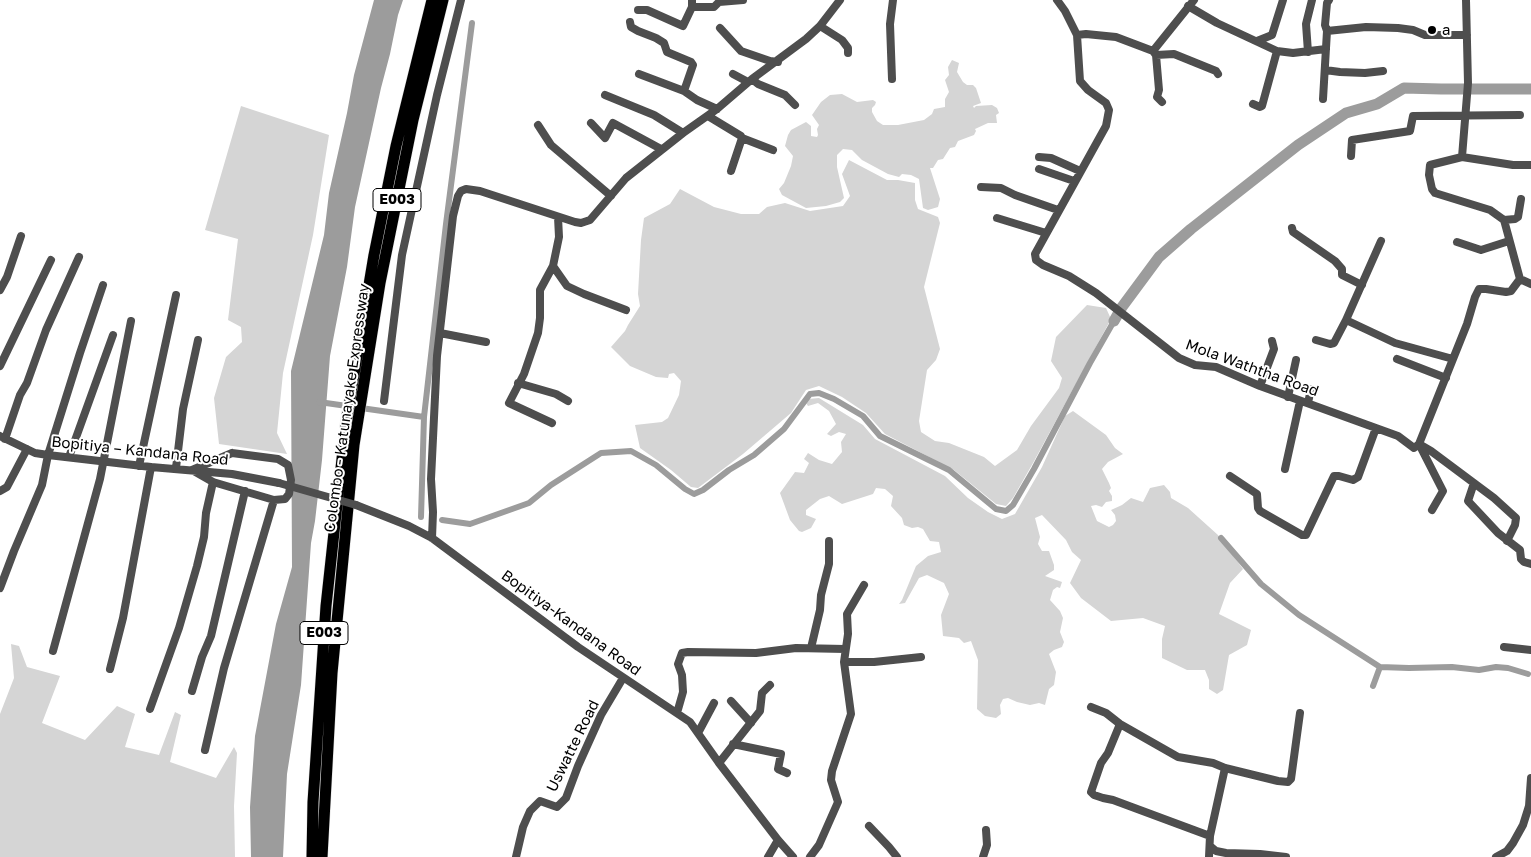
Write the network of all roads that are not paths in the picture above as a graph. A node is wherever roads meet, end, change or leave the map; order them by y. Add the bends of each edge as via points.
1 (432, 0) edge
2 (443, 0) edge
3 (461, 0) edge
4 (743, 0) edge
5 (840, 0) edge
6 (893, 0) edge
7 (1056, 0) edge
8 (1283, 0) edge
9 (1312, 0) edge
10 (1329, 0) edge
11 (1466, 0) edge
12 (692, 3) edge
13 (1191, 3) edge
14 (638, 10) dead end
15 (630, 22) dead end
16 (820, 26) junction
17 (720, 28) dead end
18 (1327, 31) junction
19 (1077, 35) junction
20 (1468, 35) junction
21 (1257, 41) junction
22 (1326, 49) junction
23 (1277, 51) junction
24 (1308, 52) junction
25 (848, 53) dead end
26 (1154, 53) junction
27 (778, 62) junction
28 (1325, 70) junction
29 (1382, 71) dead end
30 (639, 74) dead end
31 (733, 74) dead end
32 (1218, 74) dead end
33 (892, 79) dead end
34 (750, 81) junction
35 (684, 91) junction
36 (605, 95) dead end
37 (1323, 99) dead end
38 (1162, 102) dead end
39 (1253, 104) dead end
40 (794, 105) dead end
41 (717, 109) junction
42 (1466, 115) junction
43 (708, 116) junction
44 (1520, 116) dead end
45 (591, 124) dead end
46 (538, 125) dead end
47 (682, 132) junction
48 (742, 138) junction
49 (661, 149) junction
50 (773, 150) dead end
51 (1351, 156) dead end
52 (1039, 157) dead end
53 (1462, 157) junction
54 (1531, 165) edge
55 (1039, 169) dead end
56 (732, 170) dead end
57 (1080, 171) junction
58 (1074, 182) junction
59 (981, 187) dead end
60 (611, 196) junction
61 (1521, 199) dead end
62 (1058, 210) junction
63 (558, 217) junction
64 (997, 218) dead end
65 (1504, 220) junction
66 (1292, 228) dead end
67 (1046, 233) junction
68 (21, 236) dead end
69 (1381, 240) dead end
70 (1509, 241) junction
71 (1457, 242) dead end
72 (79, 257) dead end
73 (51, 260) dead end
74 (552, 266) junction
75 (1520, 279) junction
76 (1531, 284) edge
77 (1362, 285) junction
78 (104, 286) dead end
79 (0, 290) edge
80 (176, 295) dead end
81 (626, 310) dead end
82 (1346, 320) junction
83 (131, 321) dead end
84 (440, 333) junction
85 (113, 335) dead end
86 (198, 340) dead end
87 (1316, 340) dead end
88 (1272, 341) dead end
89 (486, 342) dead end
90 (1397, 359) dead end
91 (1453, 359) junction
92 (1296, 360) dead end
93 (0, 366) edge
94 (1446, 378) junction
95 (518, 383) junction
96 (1260, 386) junction
97 (1311, 389) dead end
98 (1288, 396) junction
99 (384, 401) dead end
100 (568, 401) dead end
101 (1304, 402) junction
102 (354, 407) junction
103 (552, 422) dead end
104 (1376, 428) junction
105 (2, 437) edge
106 (1419, 444) junction
107 (27, 449) junction
108 (48, 456) junction
109 (69, 457) junction
110 (103, 462) junction
111 (139, 466) junction
112 (151, 467) junction
113 (176, 468) junction
114 (1285, 469) dead end
115 (192, 470) junction
116 (1230, 476) dead end
117 (213, 482) junction
118 (280, 483) joint
119 (1474, 483) junction
120 (0, 490) edge
121 (246, 491) junction
122 (274, 500) junction
123 (1432, 510) dead end
124 (432, 538) junction
125 (830, 540) dead end
126 (1507, 541) junction
127 (1531, 564) edge
128 (864, 585) dead end
129 (0, 588) edge
130 (1504, 647) dead end
131 (810, 648) junction
132 (845, 649) junction
133 (1531, 650) edge
134 (53, 651) dead end
135 (921, 657) dead end
136 (844, 662) junction
137 (110, 669) dead end
138 (623, 678) junction
139 (770, 685) dead end
140 (192, 691) dead end
141 (731, 701) dead end
142 (714, 704) dead end
143 (1091, 707) dead end
144 (150, 709) dead end
145 (678, 713) junction
146 (1300, 713) dead end
147 (752, 723) junction
148 (1120, 724) junction
149 (698, 733) junction
150 (733, 744) junction
151 (205, 750) dead end
152 (719, 763) junction
153 (1225, 768) junction
154 (787, 773) dead end
155 (1531, 778) edge
156 (1530, 806) edge
157 (869, 826) dead end
158 (986, 830) dead end
159 (1210, 836) junction
160 (778, 840) junction
161 (1210, 846) junction
162 (312, 857) edge
163 (322, 857) edge
164 (516, 857) edge
165 (768, 857) edge
166 (793, 857) edge
167 (810, 857) edge
168 (897, 857) edge
169 (983, 857) edge
170 (1209, 857) edge
171 (1286, 857) edge
172 (1496, 857) edge

1 - 102 highway, Colombo - Katunayake Expressway / E003 via 396,146 374,255
2 - 102 highway, Colombo - Katunayake Expressway / E003 via 413,120
3 - 99 street via 402,255
4 - 12 street via 719,2 714,7
5 - 16 street
6 - 33 street via 890,24
7 - 19 street
8 - 21 street via 1272,35
9 - 24 street via 1306,24
10 - 18 street
11 - 20 street
12 - 14 street via 683,26 647,10
13 - 21 street via 1216,23
13 - 26 street
15 - 35 street via 638,32 664,43 667,52 691,62 693,65
16 - 25 street via 842,40
16 - 27 street
17 - 27 street via 741,51
18 - 20 street via 1366,27 1413,30 1425,35
18 - 22 street
19 - 26 street via 1116,38
19 - 57 street, Mola Waththa Road via 1080,81 1106,103 1109,110 1106,126
20 - 42 street
21 - 23 street
22 - 24 street
22 - 28 street
23 - 24 street
23 - 39 street via 1262,106
26 - 32 street via 1174,54
26 - 38 street via 1157,97
27 - 34 street
28 - 29 street
28 - 37 street
30 - 35 street
31 - 34 street
34 - 40 street via 785,95
34 - 41 street
35 - 41 street
36 - 47 street via 654,115
41 - 43 street
42 - 44 street
42 - 51 street via 1414,116 1410,131 1352,140
42 - 53 street
43 - 47 street
43 - 48 street
45 - 49 street via 605,138 613,123
46 - 60 street via 551,145
47 - 49 street
48 - 50 street
48 - 56 street
49 - 60 street via 626,178
52 - 57 street via 1051,158
53 - 54 street
53 - 65 street via 1430,165 1429,175 1435,193 1490,210
55 - 58 street
57 - 58 street, Mola Waththa Road
58 - 62 street, Mola Waththa Road
59 - 62 street via 1001,188
60 - 63 street via 586,222
61 - 65 street via 1518,217
62 - 67 street, Mola Waththa Road
63 - 74 street via 560,237
63 - 84 street via 480,191 461,191 453,216
64 - 67 street
65 - 70 street
66 - 77 street via 1335,261 1342,269 1342,275
67 - 96 street, Mola Waththa Road via 1035,254 1036,260 1069,276 1179,358 1196,365 1216,367
68 - 79 street
69 - 77 street
70 - 71 street via 1481,250
70 - 75 street
72 - 105 street
73 - 93 street
74 - 81 street via 567,286
74 - 95 street via 540,290 538,333
75 - 76 street
75 - 91 street via 1511,291 1480,289
77 - 82 street
78 - 108 street
80 - 111 street
82 - 87 street via 1334,343
82 - 91 street via 1395,343
83 - 110 street
84 - 89 street
84 - 124 street via 433,415
85 - 109 street
86 - 113 street via 183,409
88 - 96 street via 1274,349
90 - 94 street
91 - 94 street
92 - 98 street
94 - 106 street
95 - 100 street via 556,394
95 - 103 street via 509,403
96 - 98 street, Mola Waththa Road
97 - 101 street
98 - 101 street, Mola Waththa Road
101 - 104 street, Mola Waththa Road
101 - 114 street
102 - 162 highway, Colombo - Katunayake Expressway / E003 via 326,606
102 - 163 highway, Colombo - Katunayake Expressway / E003 via 332,673
104 - 106 street, Mola Waththa Road via 1398,436 1414,448
104 - 116 street via 1358,477 1353,480 1334,476 1306,535 1260,511 1256,494
105 - 107 street, Bopitiya – Kandana Road
106 - 119 street
106 - 123 street via 1443,491
107 - 108 street, Bopitiya – Kandana Road
107 - 120 street via 7,487
108 - 109 street, Bopitiya – Kandana Road
108 - 129 street via 42,485
109 - 110 street, Bopitiya – Kandana Road
110 - 111 street, Bopitiya – Kandana Road
110 - 134 street
111 - 112 street, Bopitiya – Kandana Road
112 - 113 street, Bopitiya – Kandana Road
112 - 137 street via 123,618
113 - 115 street, Bopitiya – Kandana Road
115 - 117 street
115 - 118 street, Bopitiya – Kandana Road
115 - 122 street via 232,452 278,459 288,465 289,494 285,499
117 - 121 street
117 - 144 street via 197,566
118 - 124 street, Bopitiya-Kandana Road, bridge via 356,505
119 - 126 street via 1468,501
119 - 126 street via 1516,518
121 - 122 street
121 - 140 street via 212,636
122 - 151 street via 224,668
124 - 138 street, Bopitiya-Kandana Road
125 - 131 street via 829,564
126 - 127 street via 1520,550 1524,562
128 - 132 street via 847,614
130 - 133 street
131 - 132 street
131 - 145 street via 756,653 682,653 678,664 683,692
132 - 136 street
135 - 136 street
136 - 167 street via 851,714 832,771 831,780 838,802 819,845
138 - 145 street, Bopitiya-Kandana Road
138 - 164 street, Uswatte Road via 601,715 566,798 557,807 540,800 530,811
139 - 147 street via 762,692 760,712
141 - 147 street
142 - 149 street
143 - 148 street
145 - 149 street, Bopitiya-Kandana Road
146 - 153 street via 1288,782
147 - 150 street
148 - 153 street via 1178,757
148 - 159 street via 1091,792
149 - 152 street, Bopitiya-Kandana Road
150 - 152 street
150 - 154 street via 781,754 778,768
152 - 160 street, Bopitiya-Kandana Road
153 - 159 street
155 - 156 street
156 - 172 street via 1513,843
157 - 168 street
158 - 169 street via 987,845
159 - 161 street
160 - 165 street
160 - 166 street, Bopitiya-Kandana Road
161 - 170 street
161 - 171 street via 1226,853

